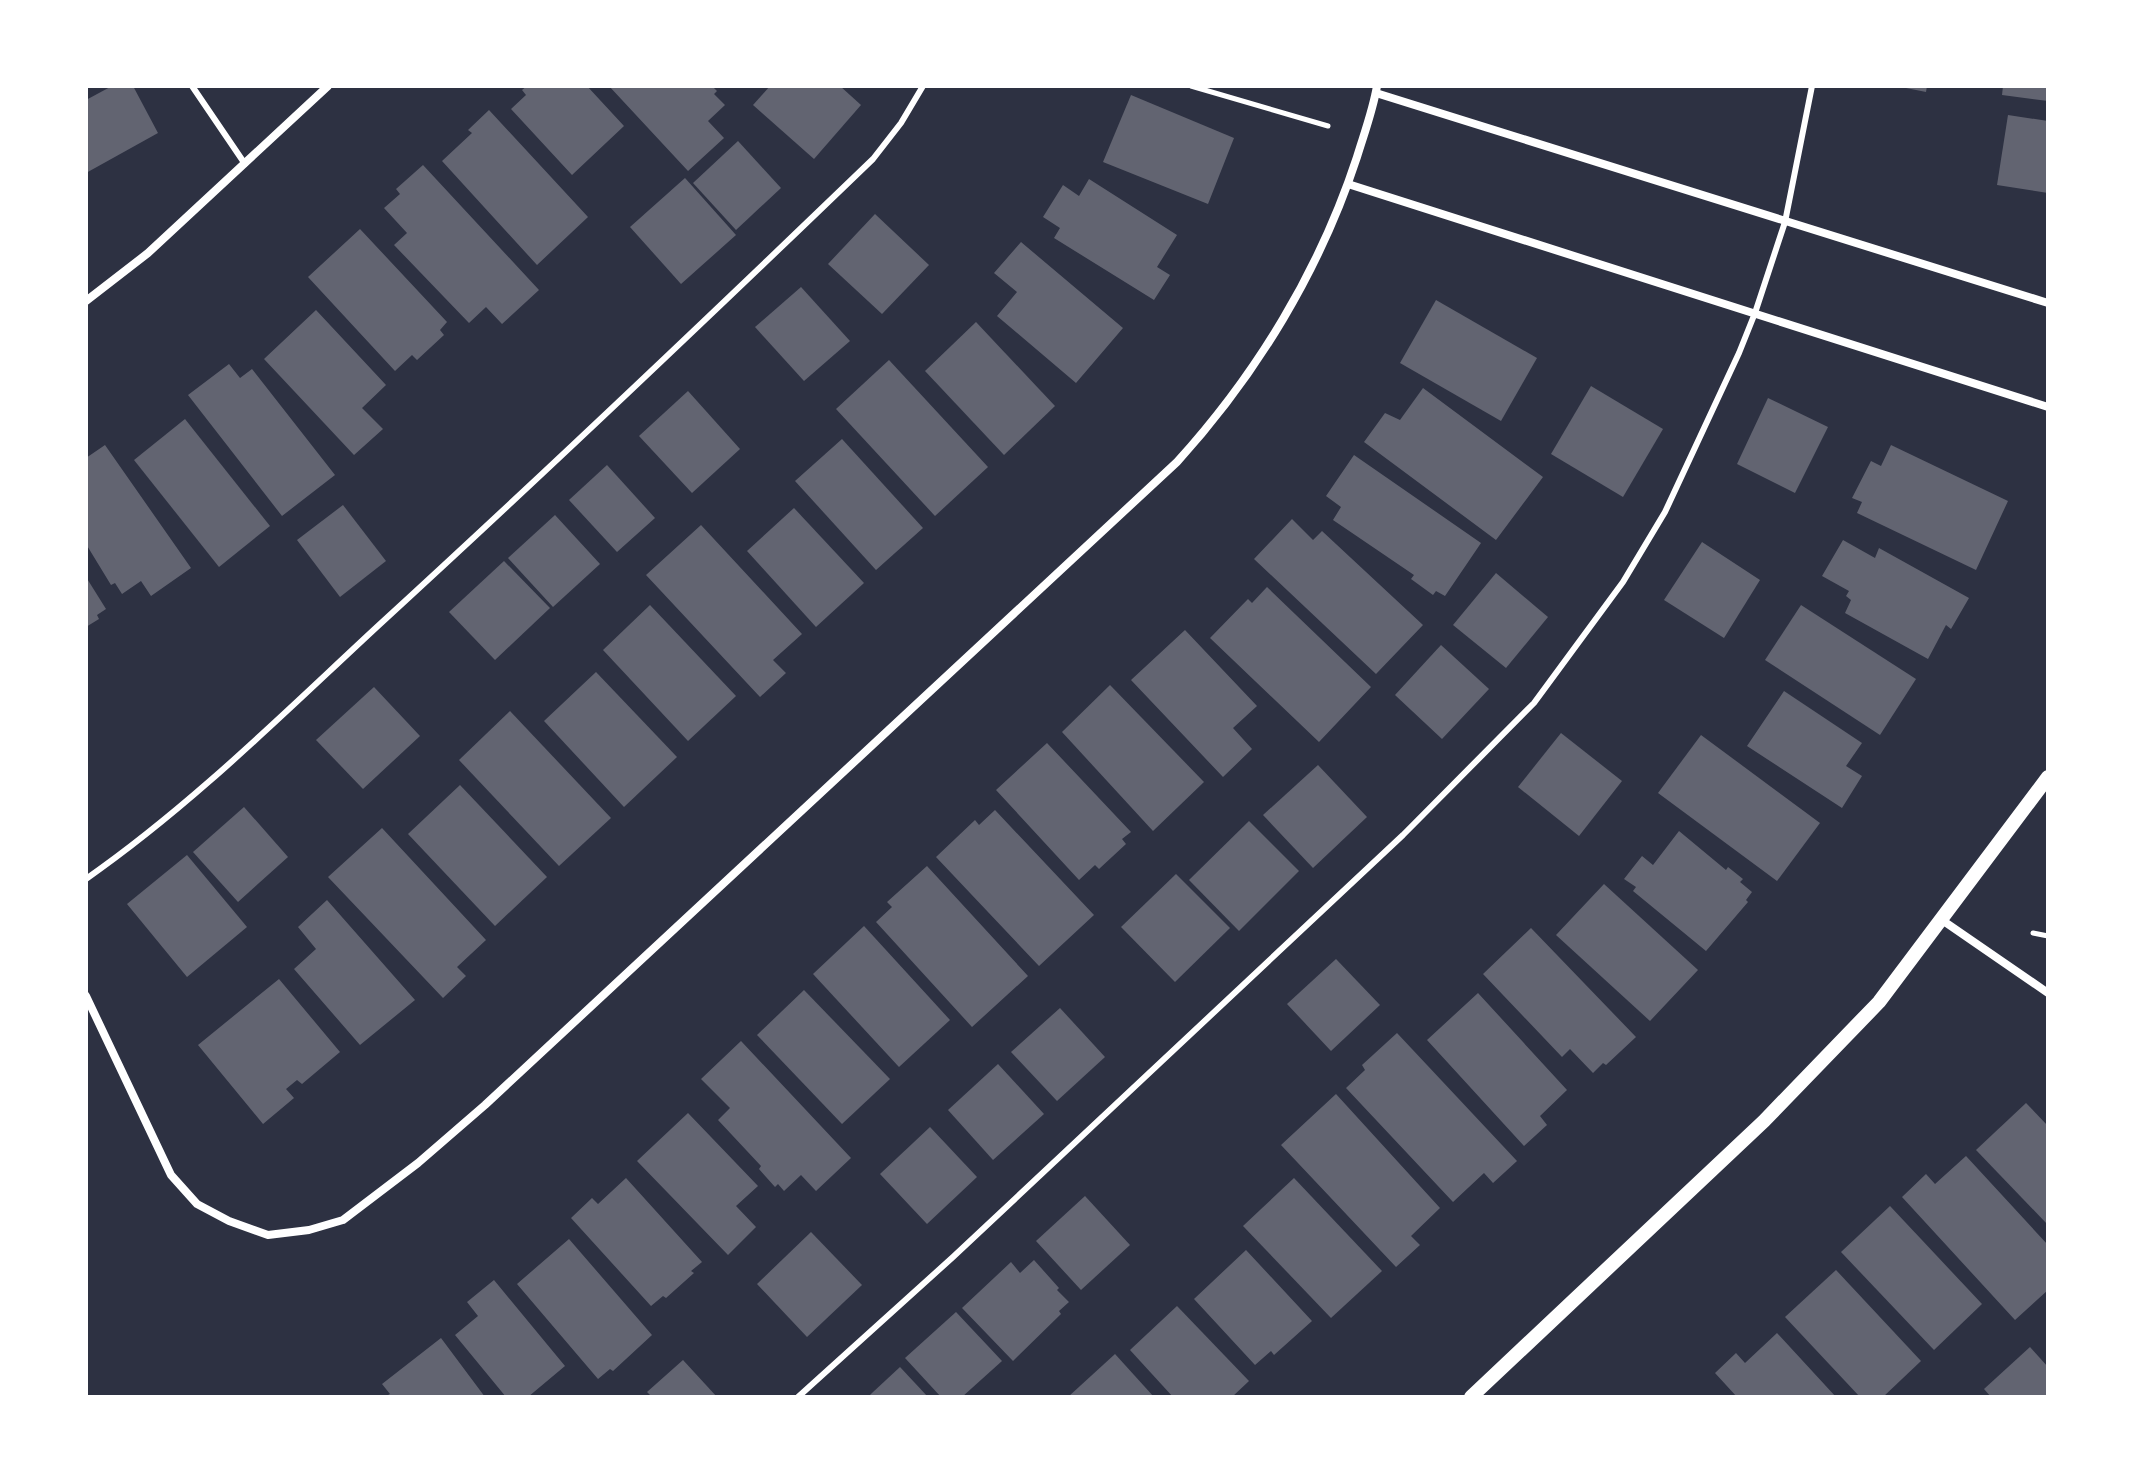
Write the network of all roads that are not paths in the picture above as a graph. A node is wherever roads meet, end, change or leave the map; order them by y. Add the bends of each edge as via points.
1 (192, 86) edge
2 (328, 86) edge
3 (923, 86) edge
4 (1812, 86) edge
5 (1377, 90) edge
6 (245, 164) junction
7 (1348, 184) junction
8 (1785, 222) junction
9 (86, 301) edge
10 (2048, 303) edge
11 (1755, 313) junction
12 (2048, 407) edge
13 (2048, 777) edge
14 (86, 879) edge
15 (1942, 920) junction
16 (2048, 993) edge
17 (86, 996) edge
18 (798, 1397) edge
19 (1471, 1397) edge

1 - 6 lane
2 - 6 street
3 - 14 lane via 873,159 573,447 212,779
4 - 8 lane
5 - 7 street
5 - 8 street
6 - 9 street via 148,253
7 - 11 street
7 - 17 street via 1312,268 1267,347 1177,462 485,1105 343,1220 268,1235 197,1204 171,1175
8 - 10 street
8 - 11 lane
11 - 12 street
11 - 18 lane via 1665,512 1623,582 1534,703 1403,835
13 - 15 street
15 - 16 street
15 - 19 street via 1879,1002 1764,1121

